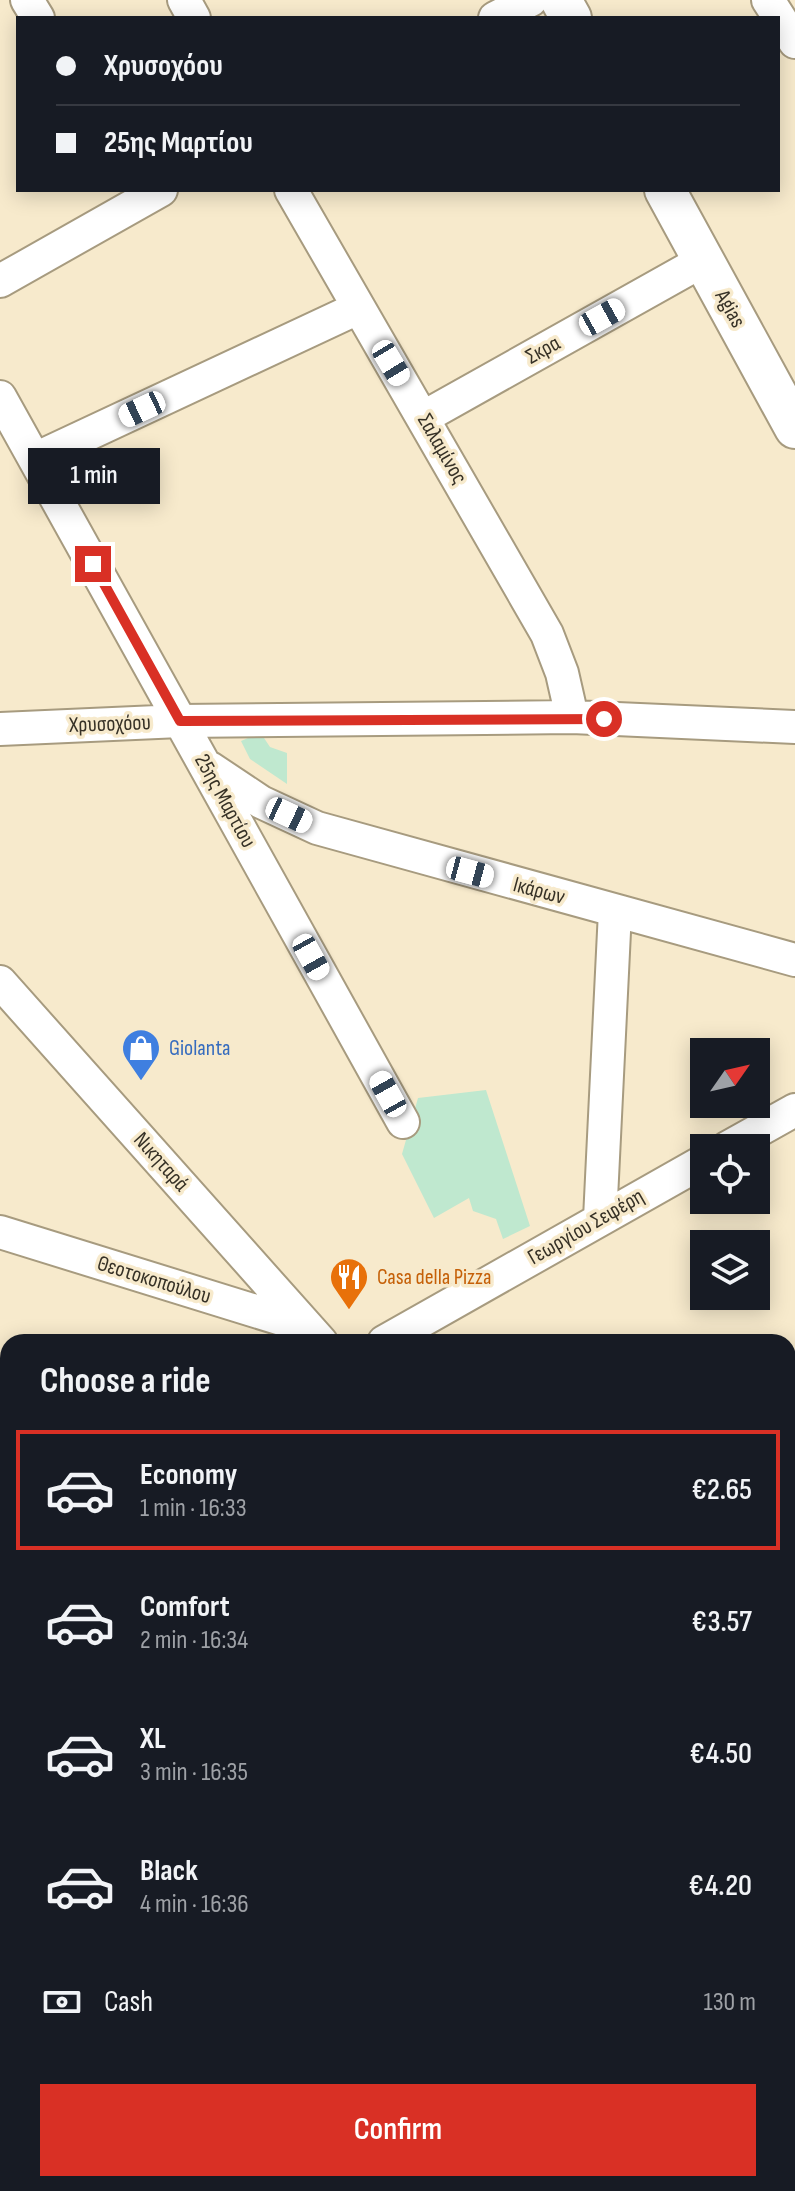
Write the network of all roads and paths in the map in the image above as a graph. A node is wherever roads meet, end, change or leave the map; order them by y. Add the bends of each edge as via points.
1 (531, 0) edge
2 (499, 16) edge
3 (780, 19) edge
4 (795, 42) edge
5 (292, 192) edge
6 (666, 192) edge
7 (150, 193) edge
8 (704, 260) junction
9 (0, 281) edge
10 (358, 308) junction
11 (0, 397) edge
12 (424, 417) junction
13 (795, 428) edge
14 (35, 459) junction
15 (572, 717) junction
16 (180, 721) junction
17 (795, 727) edge
18 (0, 729) edge
19 (204, 764) junction
20 (615, 911) junction
21 (795, 960) edge
22 (0, 982) edge
23 (795, 1110) edge
24 (403, 1122) dead end
25 (752, 1134) edge
26 (690, 1169) edge
27 (600, 1219) junction
28 (0, 1232) edge
29 (314, 1334) edge
30 (398, 1334) edge

1 - 2 street
3 - 4 street
5 - 10 street, Σαλαμίνος
6 - 8 main road, Agias
7 - 9 street
8 - 12 street, Σκρα
8 - 13 main road, Agias
10 - 12 street, Σαλαμίνος
10 - 14 street
11 - 14 street, 25ης Μαρτίου
12 - 15 street, Σαλαμίνος via 547,634
14 - 16 street, 25ης Μαρτίου
15 - 16 street, Χρυσοχόου
15 - 17 street, Χρυσοχόου
16 - 18 street, Χρυσοχόου
16 - 19 street, 25ης Μαρτίου
19 - 20 street, Ικάρων via 261,802 317,828
19 - 24 street, 25ης Μαρτίου
20 - 21 street, Ικάρων
20 - 27 street
22 - 29 street, Νικηταρά
23 - 25 street
26 - 27 street, Γεωργίου Σεφέρη
27 - 30 street, Γεωργίου Σεφέρη
28 - 29 street, Θεοτοκοπούλου

